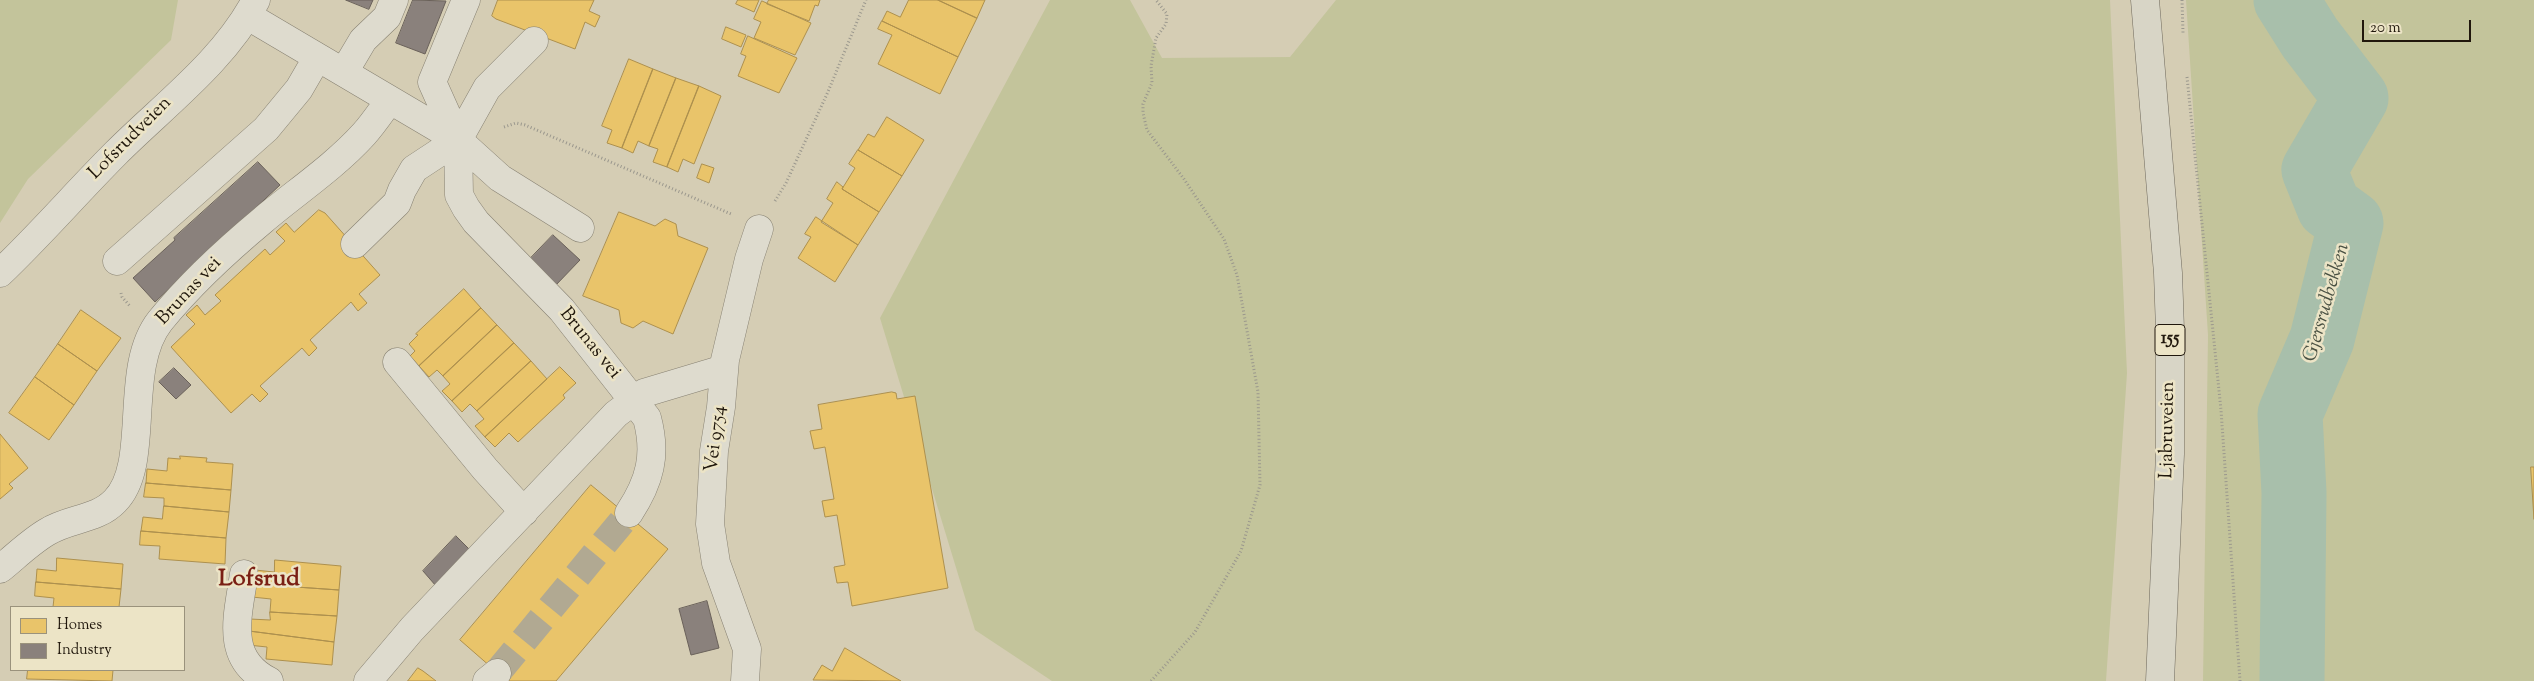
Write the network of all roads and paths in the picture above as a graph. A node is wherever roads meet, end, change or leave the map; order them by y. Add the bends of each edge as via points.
1 (394, 0) edge
2 (466, 0) edge
3 (866, 0) edge
4 (1156, 0) edge
5 (2145, 0) edge
6 (2182, 0) edge
7 (252, 8) edge
8 (2184, 38) dead end
9 (534, 41) dead end
10 (318, 58) junction
11 (344, 72) junction
12 (2187, 75) dead end
13 (389, 101) junction
14 (458, 140) junction
15 (580, 228) dead end
16 (759, 229) junction
17 (355, 244) dead end
18 (116, 261) dead end
19 (0, 273) edge
20 (397, 362) dead end
21 (724, 369) junction
22 (634, 400) junction
23 (524, 512) junction
24 (629, 513) tunnel mouth
25 (0, 569) edge
26 (244, 574) dead end
27 (270, 681) edge
28 (368, 681) edge
29 (745, 681) edge
30 (1151, 681) edge
31 (2160, 681) edge
32 (2240, 681) edge

1 - 11 street via 387,17 363,40
2 - 14 street, Brunas vei via 432,82
3 - 16 path via 786,183
4 - 30 path via 1167,14 1166,24 1156,38 1151,66 1152,83 1143,104 1147,130 1224,239 1237,275 1258,392 1260,485 1240,551 1195,632
5 - 31 main road, Ljabruveien / 155 via 2170,330 2170,454
6 - 8 path
7 - 10 street
7 - 19 street, Lofsrudveien via 213,59
9 - 14 street via 488,88
10 - 11 street
10 - 18 street via 299,89 266,129
11 - 13 street
12 - 32 path via 2218,383
13 - 14 street
13 - 25 street, Brunas vei via 364,134 214,264 155,327 144,355 138,385 133,459 126,485 116,500 95,514 48,531
14 - 15 street via 500,178
14 - 16 path via 516,123 524,125
14 - 17 street via 414,169 397,203
14 - 22 street, Brunas vei via 459,195 466,208 562,310
16 - 21 street, Vei 9754
20 - 23 street
21 - 22 street via 644,393
21 - 29 street, Vei 9754 via 714,451 710,524 716,564 747,649
22 - 23 street via 616,414
22 - 24 street, Brunas vei via 647,418 653,438 651,466 644,491
23 - 28 street via 412,628
26 - 27 street via 237,631 240,652 249,668

